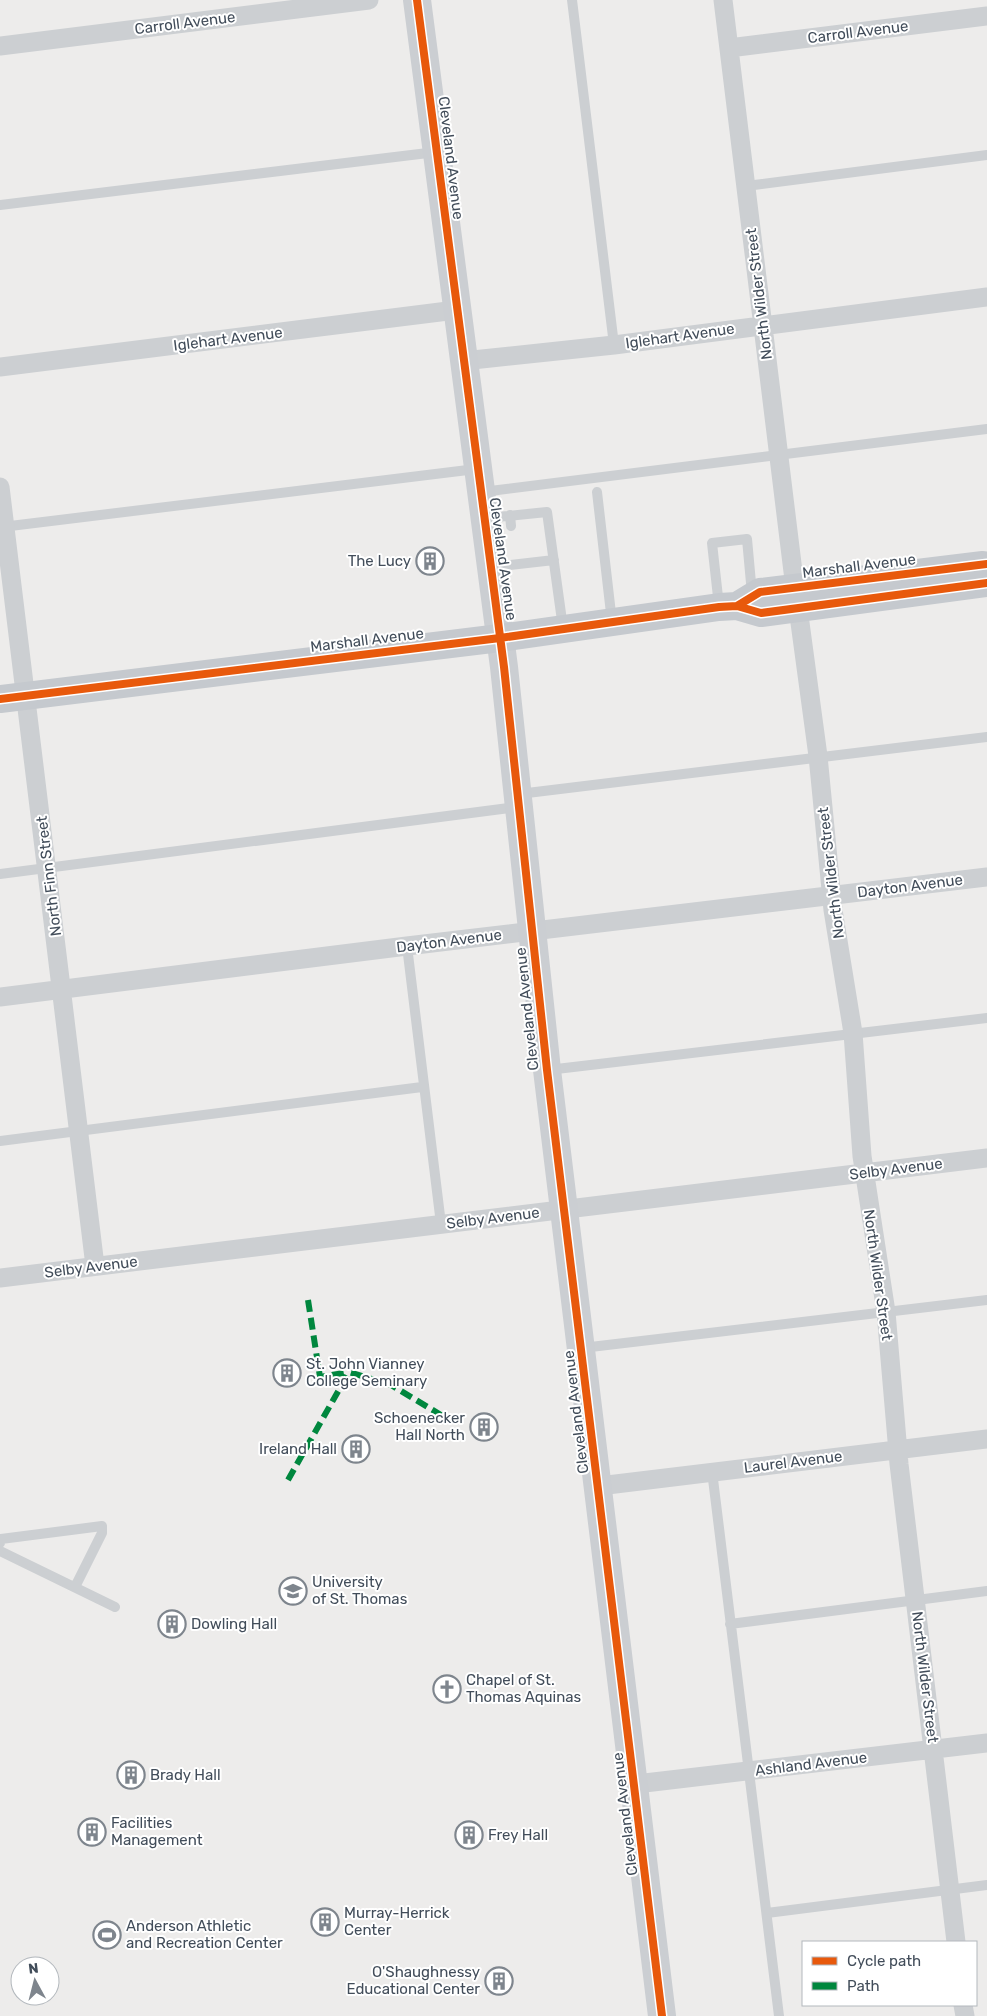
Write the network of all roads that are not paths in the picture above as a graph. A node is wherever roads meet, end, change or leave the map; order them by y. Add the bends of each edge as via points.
1 (369, 0) edge
2 (418, 0) edge
3 (572, 0) edge
4 (723, 0) edge
5 (987, 16) edge
6 (0, 46) edge
7 (729, 48) junction
8 (437, 152) junction
9 (987, 155) edge
10 (746, 186) junction
11 (0, 205) edge
12 (987, 297) edge
13 (456, 310) junction
14 (763, 325) junction
15 (614, 345) junction
16 (463, 361) junction
17 (0, 367) edge
18 (987, 429) edge
19 (779, 454) junction
20 (0, 487) edge
21 (597, 492) dead end
22 (492, 504) junction
23 (3, 527) edge
24 (554, 560) junction
25 (987, 564) edge
26 (491, 567) junction
27 (987, 584) edge
28 (796, 598) junction
29 (736, 603) junction
30 (612, 623) junction
31 (563, 629) junction
32 (500, 638) junction
33 (27, 696) junction
34 (0, 699) edge
35 (987, 737) edge
36 (818, 756) junction
37 (517, 800) junction
38 (48, 869) junction
39 (0, 874) edge
40 (987, 877) edge
41 (832, 895) junction
42 (533, 931) junction
43 (407, 946) junction
44 (62, 990) junction
45 (0, 997) edge
46 (987, 1018) edge
47 (853, 1033) junction
48 (547, 1070) junction
49 (422, 1087) junction
50 (79, 1131) junction
51 (0, 1141) edge
52 (987, 1158) edge
53 (864, 1173) junction
54 (564, 1210) junction
55 (441, 1224) junction
56 (95, 1266) junction
57 (0, 1278) edge
58 (987, 1300) edge
59 (886, 1312) junction
60 (582, 1348) junction
61 (987, 1439) edge
62 (898, 1449) junction
63 (712, 1471) junction
64 (599, 1486) junction
65 (0, 1543) edge
66 (0, 1551) edge
67 (75, 1587) junction
68 (987, 1591) edge
69 (915, 1601) junction
70 (116, 1606) dead end
71 (730, 1624) junction
72 (987, 1744) edge
73 (935, 1750) junction
74 (748, 1772) junction
75 (636, 1784) junction
76 (987, 1885) edge
77 (950, 1890) junction
78 (768, 1913) junction
79 (956, 1941) edge
80 (662, 2016) edge
81 (779, 2016) edge

1 - 6 street, Carroll Avenue
2 - 8 street, Cleveland Avenue
3 - 15 lane
4 - 7 street, North Wilder Street
5 - 7 street, Carroll Avenue
7 - 10 street, North Wilder Street
8 - 11 lane
8 - 13 street, Cleveland Avenue
9 - 10 lane
10 - 14 street, North Wilder Street
12 - 14 street, Iglehart Avenue
13 - 16 street, Cleveland Avenue
13 - 17 street, Iglehart Avenue
14 - 15 street, Iglehart Avenue
14 - 19 street, North Wilder Street
15 - 16 street, Iglehart Avenue
16 - 22 street, Cleveland Avenue
18 - 19 lane
19 - 22 lane
19 - 28 street, North Wilder Street
20 - 23 street, North Finn Street
21 - 30 lane
22 - 23 lane
22 - 24 lane via 526,519 547,512
22 - 26 street, Cleveland Avenue
23 - 33 street, North Finn Street
24 - 26 lane via 532,558
24 - 31 lane
25 - 28 main road, Marshall Avenue
26 - 32 street, Cleveland Avenue
27 - 28 main road, Marshall Avenue
28 - 29 main road, Marshall Avenue via 761,613
28 - 36 street, North Wilder Street
29 - 29 lane via 712,543 747,539
29 - 30 main road, Marshall Avenue
30 - 31 main road, Marshall Avenue
31 - 32 main road, Marshall Avenue
32 - 33 main road, Marshall Avenue
32 - 37 street, Cleveland Avenue
33 - 34 main road, Marshall Avenue
33 - 38 street, North Finn Street
35 - 36 lane
36 - 37 lane
36 - 41 street, North Wilder Street
37 - 38 lane
37 - 42 street, Cleveland Avenue
38 - 39 lane
38 - 44 street, North Finn Street
40 - 41 street, Dayton Avenue
41 - 42 street, Dayton Avenue
41 - 47 street, North Wilder Street
42 - 43 street, Dayton Avenue
42 - 48 street, Cleveland Avenue
43 - 44 street, Dayton Avenue
43 - 49 lane
44 - 45 street, Dayton Avenue
44 - 50 street, North Finn Street
46 - 47 lane
47 - 48 lane
47 - 53 street, North Wilder Street
48 - 54 street, Cleveland Avenue
49 - 50 lane
49 - 55 lane
50 - 51 lane
50 - 56 street, North Finn Street
52 - 53 street, Selby Avenue
53 - 54 street, Selby Avenue
53 - 59 street, North Wilder Street
54 - 55 street, Selby Avenue
54 - 60 street, Cleveland Avenue
55 - 56 street, Selby Avenue
56 - 57 street, Selby Avenue
58 - 59 lane
59 - 60 lane
59 - 62 street, North Wilder Street
60 - 64 street, Cleveland Avenue
61 - 62 street, Laurel Avenue
62 - 63 street, Laurel Avenue
62 - 69 street, North Wilder Street
63 - 64 street, Laurel Avenue
63 - 71 lane
64 - 75 street, Cleveland Avenue
65 - 67 lane via 1,1539 102,1526 102,1533
66 - 67 lane
67 - 70 lane
68 - 69 lane
69 - 71 lane
69 - 73 street, North Wilder Street
71 - 74 lane
72 - 73 street, Ashland Avenue
73 - 74 street, Ashland Avenue
73 - 77 street, North Wilder Street
74 - 75 street, Ashland Avenue
74 - 78 lane
75 - 80 street, Cleveland Avenue
76 - 77 lane
77 - 78 lane
77 - 79 street, North Wilder Street
78 - 81 lane

